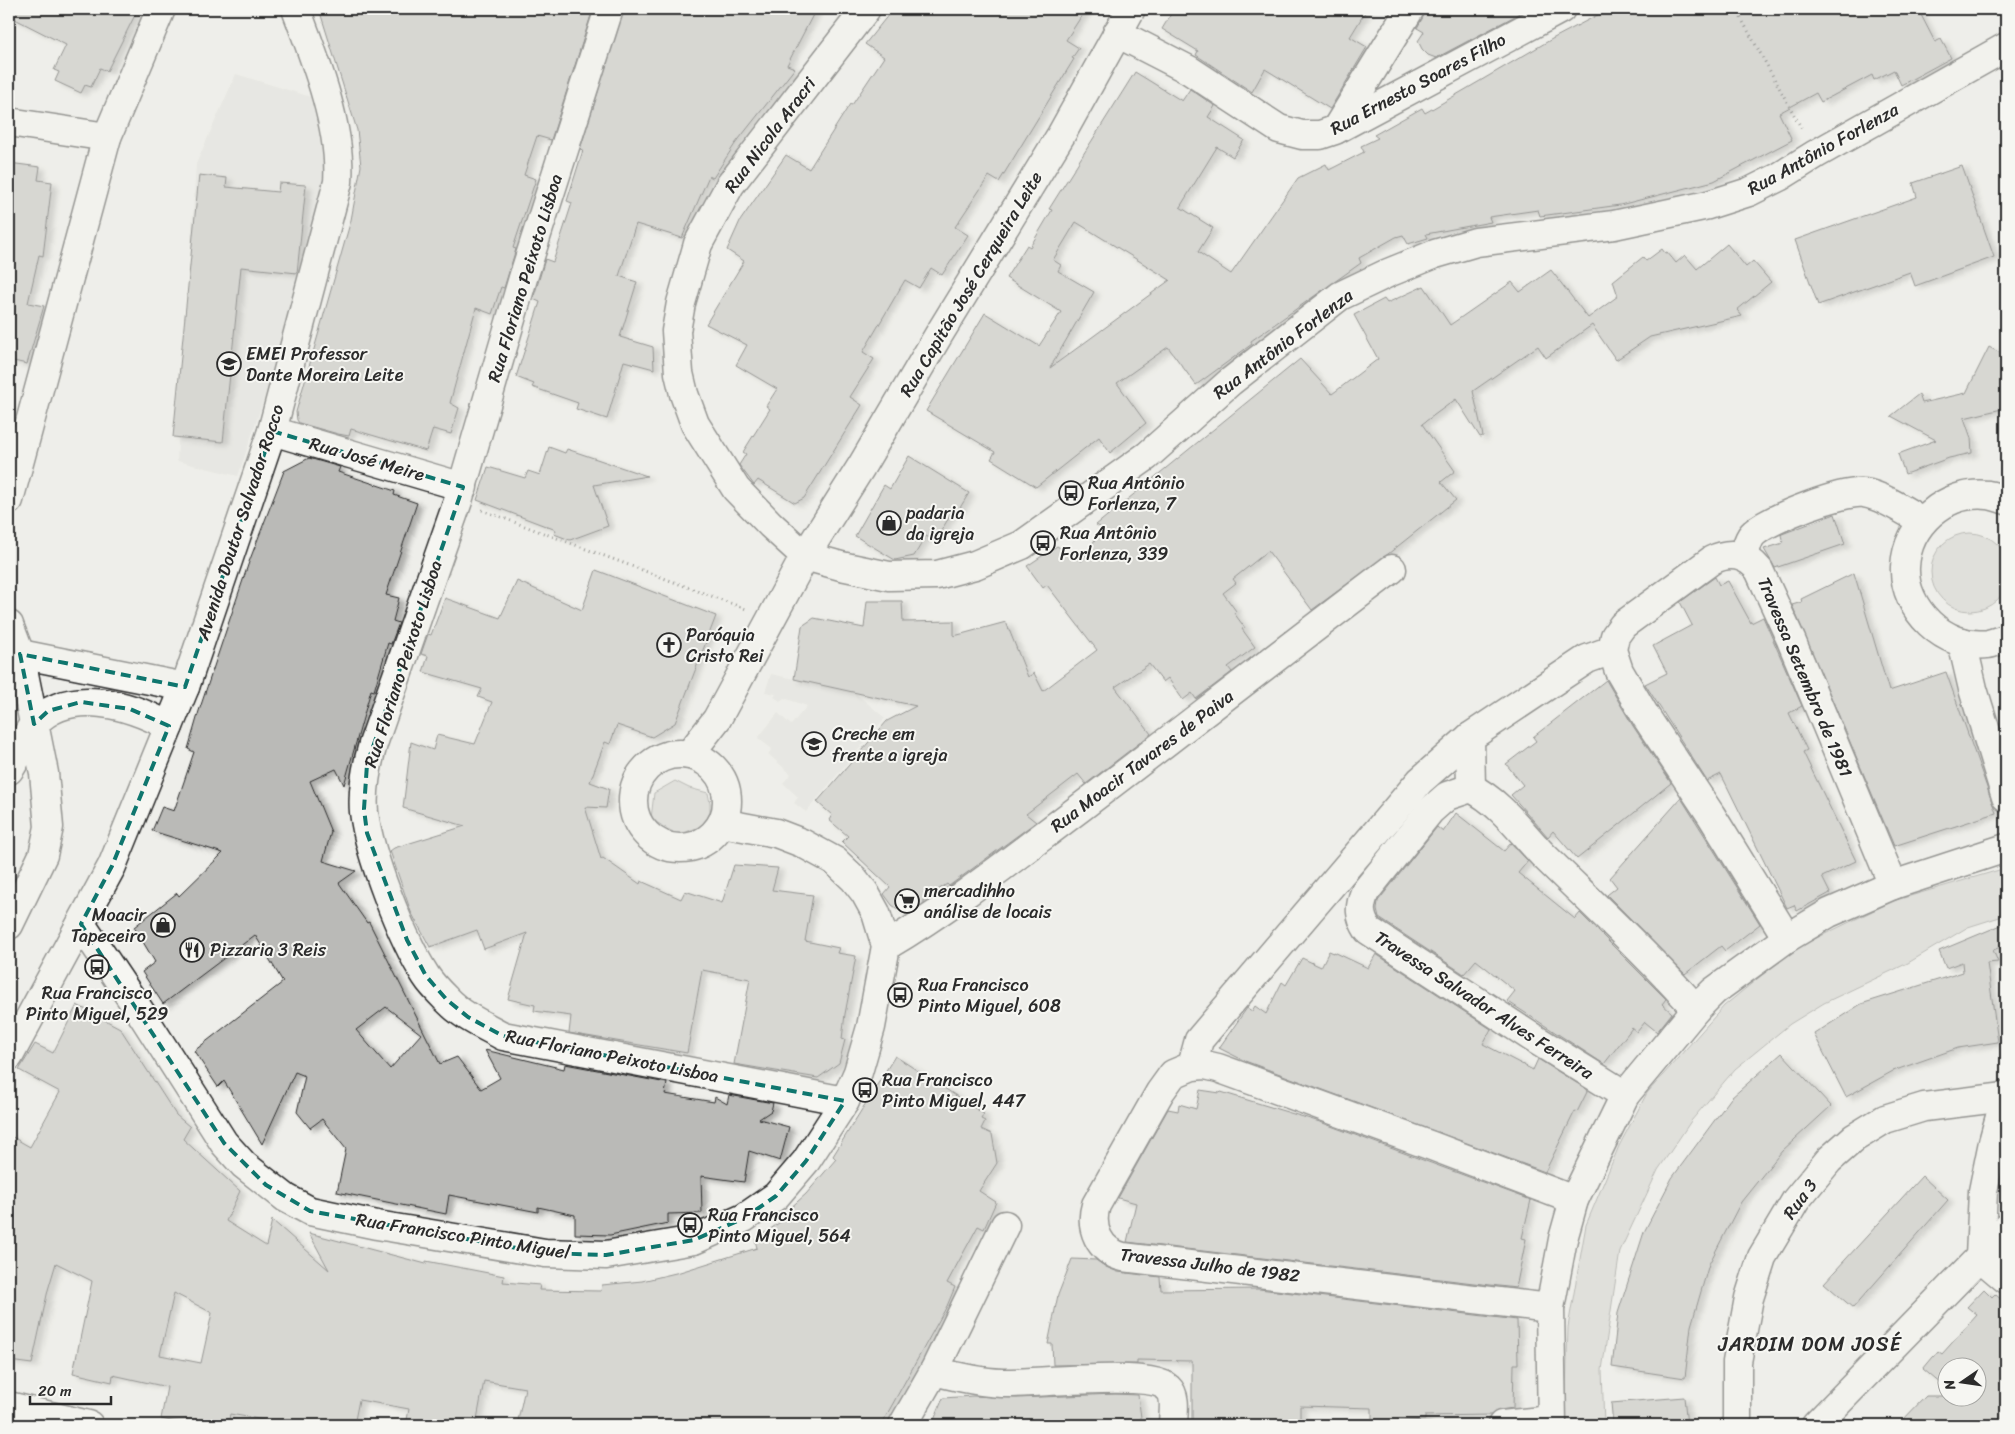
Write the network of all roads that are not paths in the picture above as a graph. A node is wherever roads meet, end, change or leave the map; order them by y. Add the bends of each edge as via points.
1 (160, 9) edge
2 (296, 9) edge
3 (609, 9) edge
4 (866, 9) edge
5 (1131, 9) edge
6 (1410, 9) edge
7 (1561, 9) edge
8 (1117, 33) junction
9 (2006, 47) edge
10 (9, 122) edge
11 (1335, 130) junction
12 (107, 137) junction
13 (272, 431) junction
14 (460, 494) junction
15 (9, 500) edge
16 (2006, 500) edge
17 (1922, 521) junction
18 (805, 556) junction
19 (1744, 557) junction
20 (1392, 569) dead end
21 (9, 625) edge
22 (2006, 639) edge
23 (1962, 642) junction
24 (1612, 650) junction
25 (20, 654) junction
26 (185, 687) junction
27 (34, 724) junction
28 (169, 726) junction
29 (1470, 737) junction
30 (689, 755) junction
31 (9, 770) edge
32 (1471, 788) junction
33 (2006, 797) edge
34 (722, 824) junction
35 (2006, 848) edge
36 (1893, 885) junction
37 (81, 924) junction
38 (9, 925) edge
39 (1787, 938) junction
40 (886, 946) junction
41 (1696, 1009) junction
42 (9, 1056) edge
43 (1192, 1066) junction
44 (1625, 1094) junction
45 (2006, 1096) edge
46 (845, 1100) junction
47 (1574, 1200) junction
48 (1005, 1225) dead end
49 (2006, 1228) edge
50 (1980, 1257) junction
51 (2006, 1279) edge
52 (1550, 1308) junction
53 (934, 1371) junction
54 (9, 1406) edge
55 (1552, 1423) edge
56 (89, 1425) edge
57 (903, 1425) edge
58 (1173, 1425) edge
59 (1502, 1425) edge
60 (1737, 1425) edge
61 (1816, 1425) edge

1 - 12 street
2 - 13 street, Avenida Doutor Salvador Rocco via 331,116 340,163 338,182
3 - 14 street, Rua Floriano Peixoto Lisboa via 523,278
4 - 18 street, Rua Nicola Aracri via 730,185 698,244 676,331 679,373 695,424 736,489
5 - 8 street, Rua Capitão José Cerqueira Leite
6 - 11 street
7 - 11 street, Rua Ernesto Soares Filho
8 - 11 street, Rua Ernesto Soares Filho via 1189,70 1279,129 1302,135 1320,135
8 - 18 street, Rua Capitão José Cerqueira Leite via 1061,135
9 - 18 street, Rua Antônio Forlenza via 1749,192 1708,206 1614,225 1476,242 1435,254 1340,296 1230,382 1147,456 1022,545 975,565 937,575 889,576
10 - 12 street
12 - 15 street
13 - 14 street, Rua José Meire
13 - 26 street, Avenida Doutor Salvador Rocco
14 - 46 street, Rua Floriano Peixoto Lisboa via 373,744 365,785 367,833 387,893 426,976 468,1018 503,1036
16 - 17 street via 1987,495 1963,496 1940,505
17 - 19 street via 1881,499 1851,492 1797,510 1762,527 1752,534
17 - 23 street via 1910,543 1905,568 1909,593 1921,615 1939,632
18 - 30 street via 717,719
19 - 24 street via 1727,555 1712,560 1623,625 1615,636
19 - 36 street, Travessa Setembro de 1981 via 1760,570 1768,586
20 - 40 street, Rua Moacir Tavares de Paiva via 990,876
21 - 25 street
22 - 23 street via 1986,644
23 - 33 street
24 - 29 street via 1588,659
24 - 39 street via 1626,684
25 - 26 street
25 - 27 street
26 - 28 street, Avenida Doutor Salvador Rocco
27 - 28 street via 48,711 81,702 130,709
27 - 31 street
27 - 38 street via 44,773 49,827 43,855
28 - 37 street, Avenida Doutor Salvador Rocco via 112,866
29 - 32 street
29 - 43 street via 1420,781 1199,1040
30 - 34 street via 703,760 722,781 727,810
30 - 34 street via 673,755 645,769 633,798 635,814 642,829 667,847 684,848 699,845
32 - 41 street via 1496,806
32 - 44 street, Travessa Salvador Alves Ferreira via 1447,796 1430,811 1365,892 1360,904 1363,922 1368,930 1390,945
34 - 40 street, Rua Francisco Pinto Miguel via 776,833 835,862 865,893 876,913
35 - 36 street
36 - 39 street via 1830,913
37 - 42 street, Avenida Doutor Salvador Rocco
37 - 46 street, Rua Francisco Pinto Miguel via 224,1143 266,1185 310,1211 545,1253 606,1255 694,1240 744,1218 776,1196 806,1161
39 - 41 street via 1714,991
40 - 46 street, Rua Francisco Pinto Miguel via 871,1027 858,1072
41 - 44 street
43 - 47 street via 1218,1068
43 - 52 street, Travessa Julho de 1982 via 1173,1074 1160,1092 1096,1205 1093,1214 1096,1234 1107,1251 1152,1261
44 - 47 street
45 - 50 street via 1983,1191
45 - 60 street, Rua 3 via 1924,1107 1885,1119 1854,1138 1796,1200 1762,1257 1749,1298 1736,1362
47 - 52 street
48 - 53 street
49 - 50 street
50 - 51 street
50 - 61 street
52 - 55 street
53 - 57 street
53 - 58 street via 1001,1383 1147,1380 1168,1388 1172,1395
54 - 56 street
55 - 59 street

